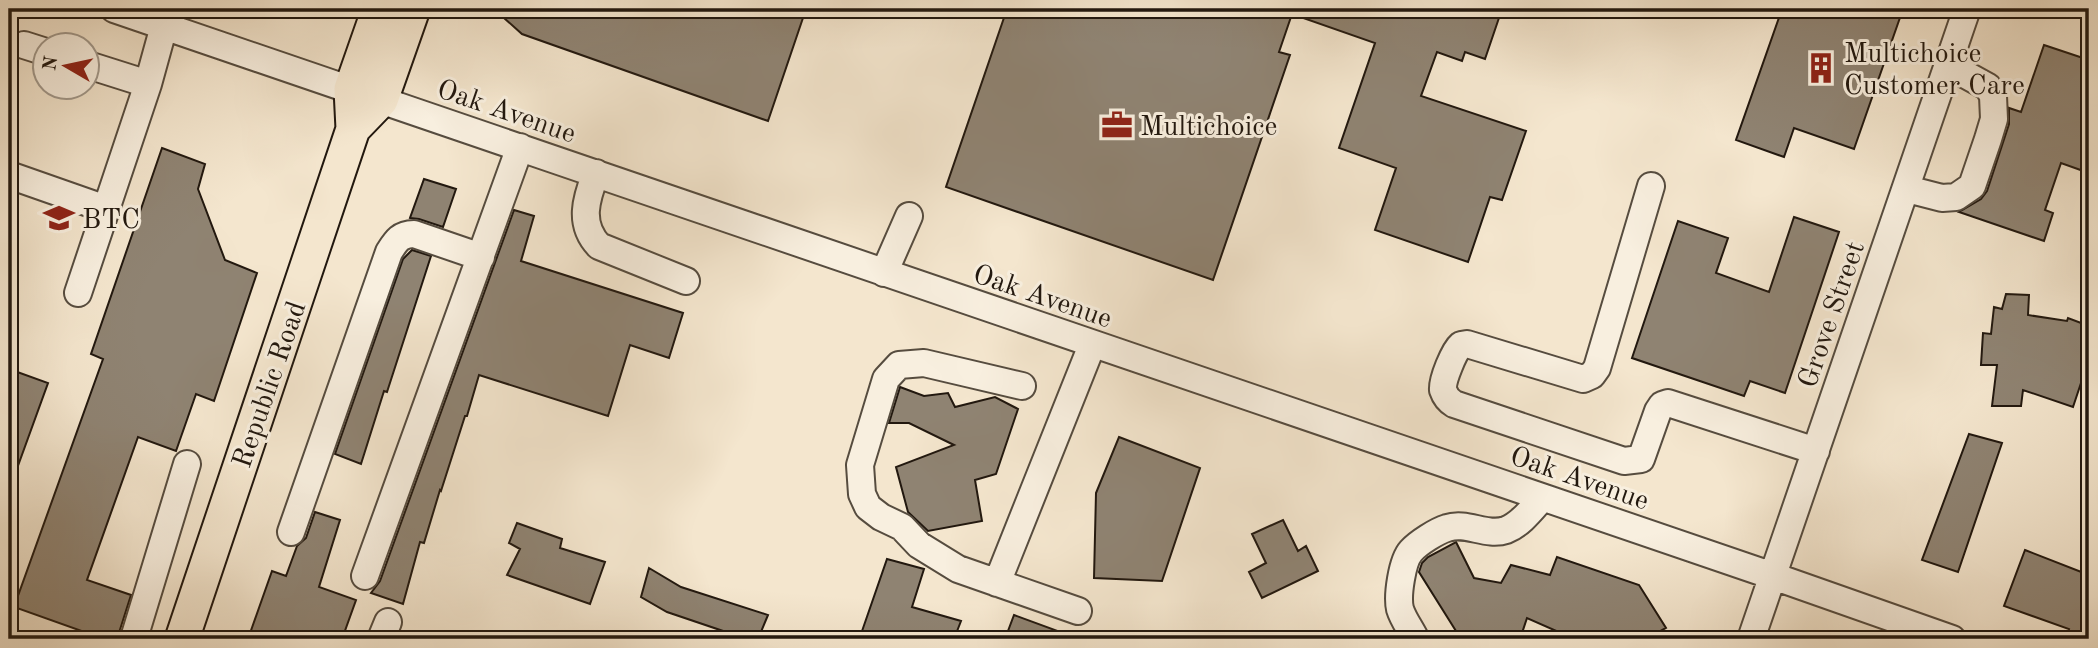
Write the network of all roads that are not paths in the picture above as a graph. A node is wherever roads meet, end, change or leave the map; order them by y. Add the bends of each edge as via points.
1 (114, 9) edge
2 (379, 9) edge
3 (413, 9) edge
4 (1967, 9) edge
5 (164, 26) junction
6 (1948, 65) junction
7 (102, 69) edge
8 (148, 84) junction
9 (366, 95) junction
10 (520, 148) junction
11 (596, 173) junction
12 (9, 175) edge
13 (1651, 186) dead end
14 (1907, 189) junction
15 (106, 209) junction
16 (909, 216) dead end
17 (481, 257) junction
18 (884, 273) junction
19 (685, 281) dead end
20 (78, 293) dead end
21 (1092, 345) junction
22 (1022, 386) dead end
23 (1816, 451) junction
24 (187, 464) dead end
25 (1542, 498) junction
26 (291, 532) dead end
27 (365, 576) dead end
28 (1773, 576) junction
29 (997, 583) junction
30 (1079, 611) dead end
31 (1415, 638) edge
32 (132, 639) edge
33 (182, 639) edge
34 (1751, 639) edge
35 (1952, 639) edge

1 - 5 street, Oak Avenue
2 - 9 main road, Republic Road
3 - 9 main road, Republic Road
4 - 6 street, Grove Street
5 - 8 street
5 - 9 street, Oak Avenue
6 - 14 street, Grove Street
6 - 14 street via 1988,87 1993,96 1994,119 1984,151 1972,186 1956,197
7 - 8 street
8 - 15 street
9 - 10 street, Oak Avenue
9 - 33 main road, Republic Road
10 - 11 street, Oak Avenue
10 - 17 street
11 - 18 street, Oak Avenue
11 - 19 street via 585,204 589,236 599,246
12 - 15 street
13 - 23 street via 1592,375 1583,379 1467,344 1455,351 1444,383 1446,396 1454,404 1624,461 1640,459 1658,411 1668,403
14 - 23 street, Grove Street
15 - 20 street
16 - 18 street
17 - 26 street via 414,234 397,239
17 - 27 street
18 - 21 street, Oak Avenue
21 - 25 street, Oak Avenue
21 - 29 street
22 - 29 street via 924,363 899,365 886,379 860,465 868,507 948,563
23 - 28 street, Grove Street
24 - 32 street
25 - 28 street, Oak Avenue
25 - 31 street via 1509,529 1446,528 1412,550 1399,599
28 - 34 street, Grove Street
28 - 35 street, Oak Avenue
29 - 30 street

